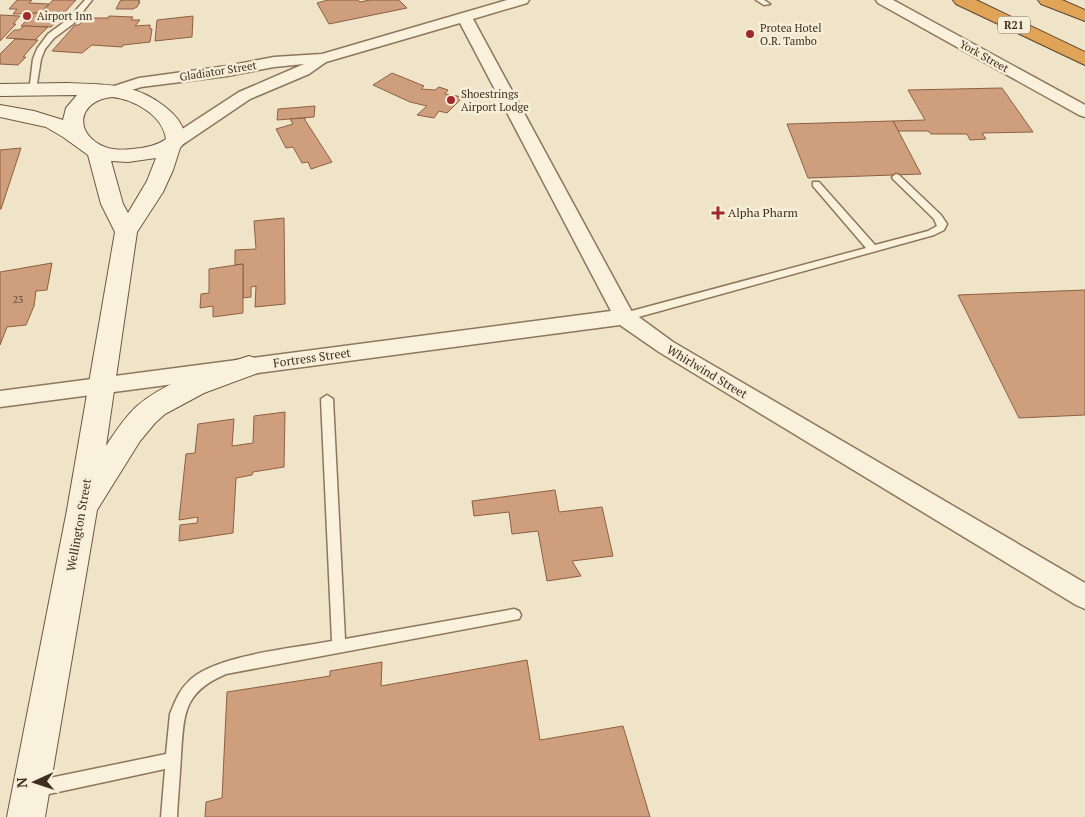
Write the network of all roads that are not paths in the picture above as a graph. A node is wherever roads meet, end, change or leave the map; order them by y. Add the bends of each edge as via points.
1 (89, 0) edge
2 (522, 0) edge
3 (883, 0) edge
4 (962, 0) edge
5 (1047, 0) edge
6 (464, 16) junction
7 (1085, 16) edge
8 (323, 58) junction
9 (1085, 59) edge
10 (0, 90) edge
11 (32, 90) junction
12 (108, 91) junction
13 (0, 111) edge
14 (1085, 112) edge
15 (79, 138) junction
16 (173, 144) junction
17 (98, 152) junction
18 (896, 177) dead end
19 (816, 184) dead end
20 (126, 232) junction
21 (873, 249) junction
22 (624, 317) junction
23 (249, 366) junction
24 (103, 384) junction
25 (0, 398) edge
26 (326, 399) dead end
27 (82, 510) junction
28 (1085, 597) edge
29 (514, 615) dead end
30 (339, 646) junction
31 (172, 760) junction
32 (29, 803) edge
33 (169, 817) edge

1 - 11 lane via 41,49
2 - 6 street, Gladiator Street
3 - 14 street, York Street
4 - 9 highway, R21
5 - 7 highway
6 - 8 street, Gladiator Street
6 - 22 street, Whirlwind Street
8 - 12 street, Gladiator Street via 274,62 139,83
8 - 16 street, Gladiator Street via 313,66 233,102
10 - 11 street, Gladiator Street
11 - 12 street, Gladiator Street
12 - 15 street via 83,100 73,113 71,121
12 - 16 street via 134,95 162,114 176,132
13 - 15 street via 54,124
15 - 17 street
16 - 17 street via 159,152 120,156
16 - 20 street, Wellington Street via 153,190
17 - 20 street via 112,204
18 - 21 lane via 938,217 941,228 931,234
19 - 21 lane
20 - 24 street, Wellington Street
21 - 22 lane
22 - 23 street, Fortress Street
22 - 28 street, Whirlwind Street via 666,347
23 - 24 street, Fortress Street
23 - 27 street via 176,395 146,414
24 - 25 street, Fortress Street
24 - 27 street, Wellington Street
26 - 30 lane
27 - 32 street, Wellington Street
29 - 30 lane
30 - 31 lane via 224,667 206,674 194,683 177,714
31 - 32 lane
31 - 33 lane

